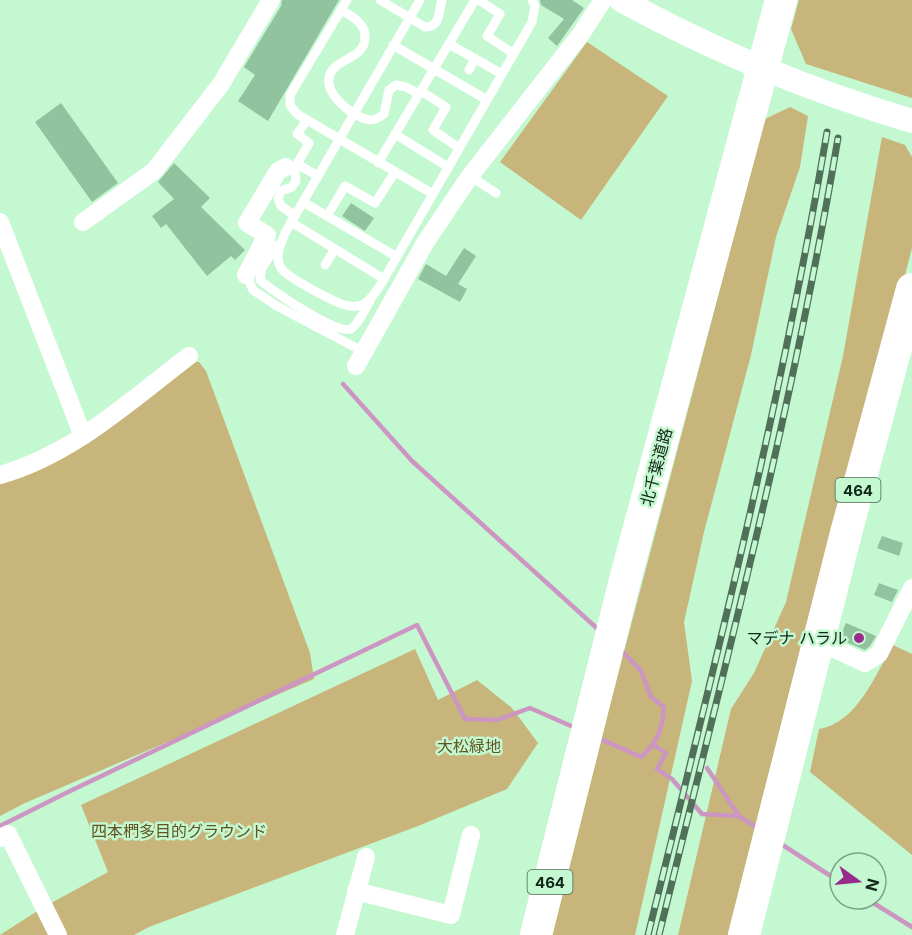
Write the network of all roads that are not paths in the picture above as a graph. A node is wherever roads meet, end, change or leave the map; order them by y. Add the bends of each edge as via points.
1 (271, 0) edge
2 (346, 0) edge
3 (380, 0) edge
4 (420, 0) edge
5 (442, 0) edge
6 (532, 0) edge
7 (603, 0) edge
8 (621, 0) edge
9 (781, 0) edge
10 (474, 1) edge
11 (341, 10) junction
12 (410, 18) junction
13 (449, 44) junction
14 (393, 45) junction
15 (514, 54) junction
16 (475, 58) junction
17 (434, 69) junction
18 (762, 69) junction
19 (469, 70) dead end
20 (502, 75) junction
21 (420, 93) junction
22 (487, 100) junction
23 (355, 112) junction
24 (307, 120) junction
25 (912, 121) edge
26 (395, 134) junction
27 (339, 139) junction
28 (459, 148) junction
29 (420, 150) junction
30 (414, 160) dead end
31 (378, 163) junction
32 (286, 167) joint
33 (448, 168) junction
34 (395, 172) junction
35 (318, 176) junction
36 (470, 176) junction
37 (496, 193) dead end
38 (433, 194) junction
39 (303, 202) junction
40 (327, 216) junction
41 (293, 219) junction
42 (0, 222) edge
43 (83, 222) dead end
44 (285, 233) junction
45 (335, 249) junction
46 (397, 257) junction
47 (325, 265) dead end
48 (246, 274) joint
49 (384, 279) junction
50 (912, 289) edge
51 (374, 294) junction
52 (189, 356) dead end
53 (360, 359) joint
54 (83, 436) junction
55 (0, 475) edge
56 (911, 591) edge
57 (819, 641) junction
58 (471, 835) dead end
59 (0, 838) edge
60 (366, 856) dead end
61 (356, 891) junction
62 (58, 935) edge
63 (345, 935) edge
64 (536, 935) edge
65 (744, 935) edge

1 - 43 street via 220,84 154,171
2 - 11 lane
3 - 12 lane
4 - 12 lane
5 - 12 lane via 438,18 431,27
6 - 15 lane via 532,22
7 - 36 street
8 - 18 street
9 - 18 highway, 北千葉道路 / 464
10 - 13 lane
10 - 15 lane via 500,14 487,36
11 - 23 lane via 360,24 365,41 357,54 336,65 329,89 340,103
11 - 24 lane via 290,95 290,105
12 - 14 lane
13 - 16 lane
13 - 17 lane
14 - 17 lane
14 - 23 lane
15 - 20 lane
16 - 19 lane
16 - 20 lane
17 - 21 lane
17 - 22 lane
18 - 25 street
18 - 64 highway, 北千葉道路 / 464 via 626,576
20 - 22 lane
21 - 23 lane via 396,85 389,90 380,117 372,120
21 - 26 lane
21 - 28 lane via 446,107 433,130
22 - 28 lane
23 - 27 lane
24 - 27 lane
24 - 35 lane via 297,135 309,143 297,164
26 - 29 lane
26 - 31 lane
27 - 31 lane
27 - 35 lane
28 - 33 lane
29 - 30 lane
29 - 33 lane
31 - 34 lane
32 - 41 lane via 295,171 296,181 281,191 278,199
32 - 48 street via 278,171 247,223 267,235
33 - 38 lane
34 - 38 lane
34 - 40 lane via 375,203 345,186
35 - 39 lane
36 - 37 lane
36 - 53 street via 425,243
38 - 46 lane
39 - 40 lane
39 - 41 lane
40 - 46 lane
41 - 44 lane
41 - 45 lane
42 - 54 street
44 - 51 lane via 277,253 281,268 295,279 352,307 363,304
44 - 51 lane via 262,268 260,280 269,288 347,330 353,328
45 - 47 lane
45 - 49 lane
46 - 49 lane
48 - 53 lane via 253,290
49 - 51 lane
50 - 57 highway, 464
52 - 54 street
54 - 55 street via 31,466
56 - 57 street via 879,654 865,663
57 - 65 highway, 464
58 - 61 street via 451,915
59 - 62 street via 8,834
60 - 61 street
61 - 63 street

